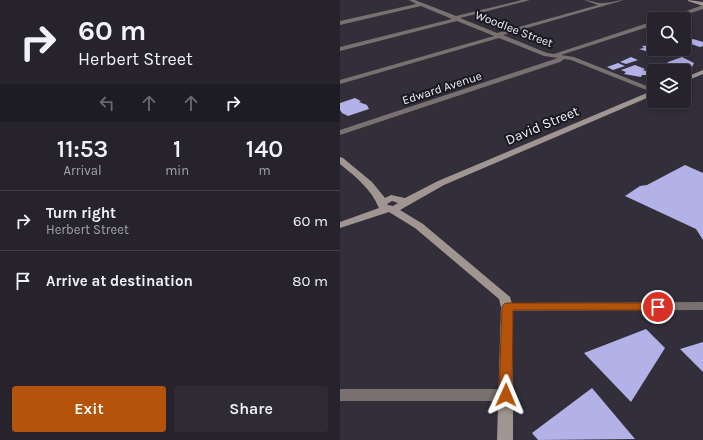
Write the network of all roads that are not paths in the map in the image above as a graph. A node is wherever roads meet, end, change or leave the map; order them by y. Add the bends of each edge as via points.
1 (412, 0) edge
2 (528, 0) edge
3 (586, 0) edge
4 (622, 0) edge
5 (690, 0) edge
6 (422, 4) junction
7 (703, 4) edge
8 (603, 5) junction
9 (703, 7) edge
10 (688, 12) edge
11 (457, 19) junction
12 (340, 23) edge
13 (647, 25) edge
14 (499, 36) junction
15 (340, 49) edge
16 (569, 51) junction
17 (563, 57) junction
18 (552, 60) junction
19 (703, 72) edge
20 (691, 77) edge
21 (340, 82) edge
22 (647, 89) edge
23 (647, 95) edge
24 (340, 133) edge
25 (340, 160) edge
26 (369, 184) junction
27 (399, 201) junction
28 (386, 206) junction
29 (342, 224) edge
30 (419, 226) junction
31 (703, 306) edge
32 (507, 307) junction
33 (340, 395) edge
34 (506, 395) junction
35 (505, 440) edge

1 - 6 street, Woodlee Street
2 - 11 street
3 - 8 street
4 - 8 street
5 - 7 main road
6 - 11 street, Woodlee Street
6 - 12 street
8 - 14 street
9 - 10 street
11 - 14 street, Woodlee Street
11 - 15 street
13 - 16 street, Edward Avenue
14 - 18 street, Woodlee Street via 546,55
14 - 21 street
16 - 17 street, Edward Avenue
16 - 18 street, Edward Avenue
17 - 18 street, Edward Avenue
17 - 22 street, Woodlee Street via 574,59
18 - 24 street, Edward Avenue
19 - 20 main road
23 - 27 main road, David Street
25 - 26 main road
26 - 27 main road
26 - 28 main road
27 - 28 main road, David Street via 388,199
27 - 30 main road
28 - 29 main road
28 - 30 main road
30 - 32 main road via 504,297
31 - 32 street
32 - 34 main road
33 - 34 street
34 - 35 main road

